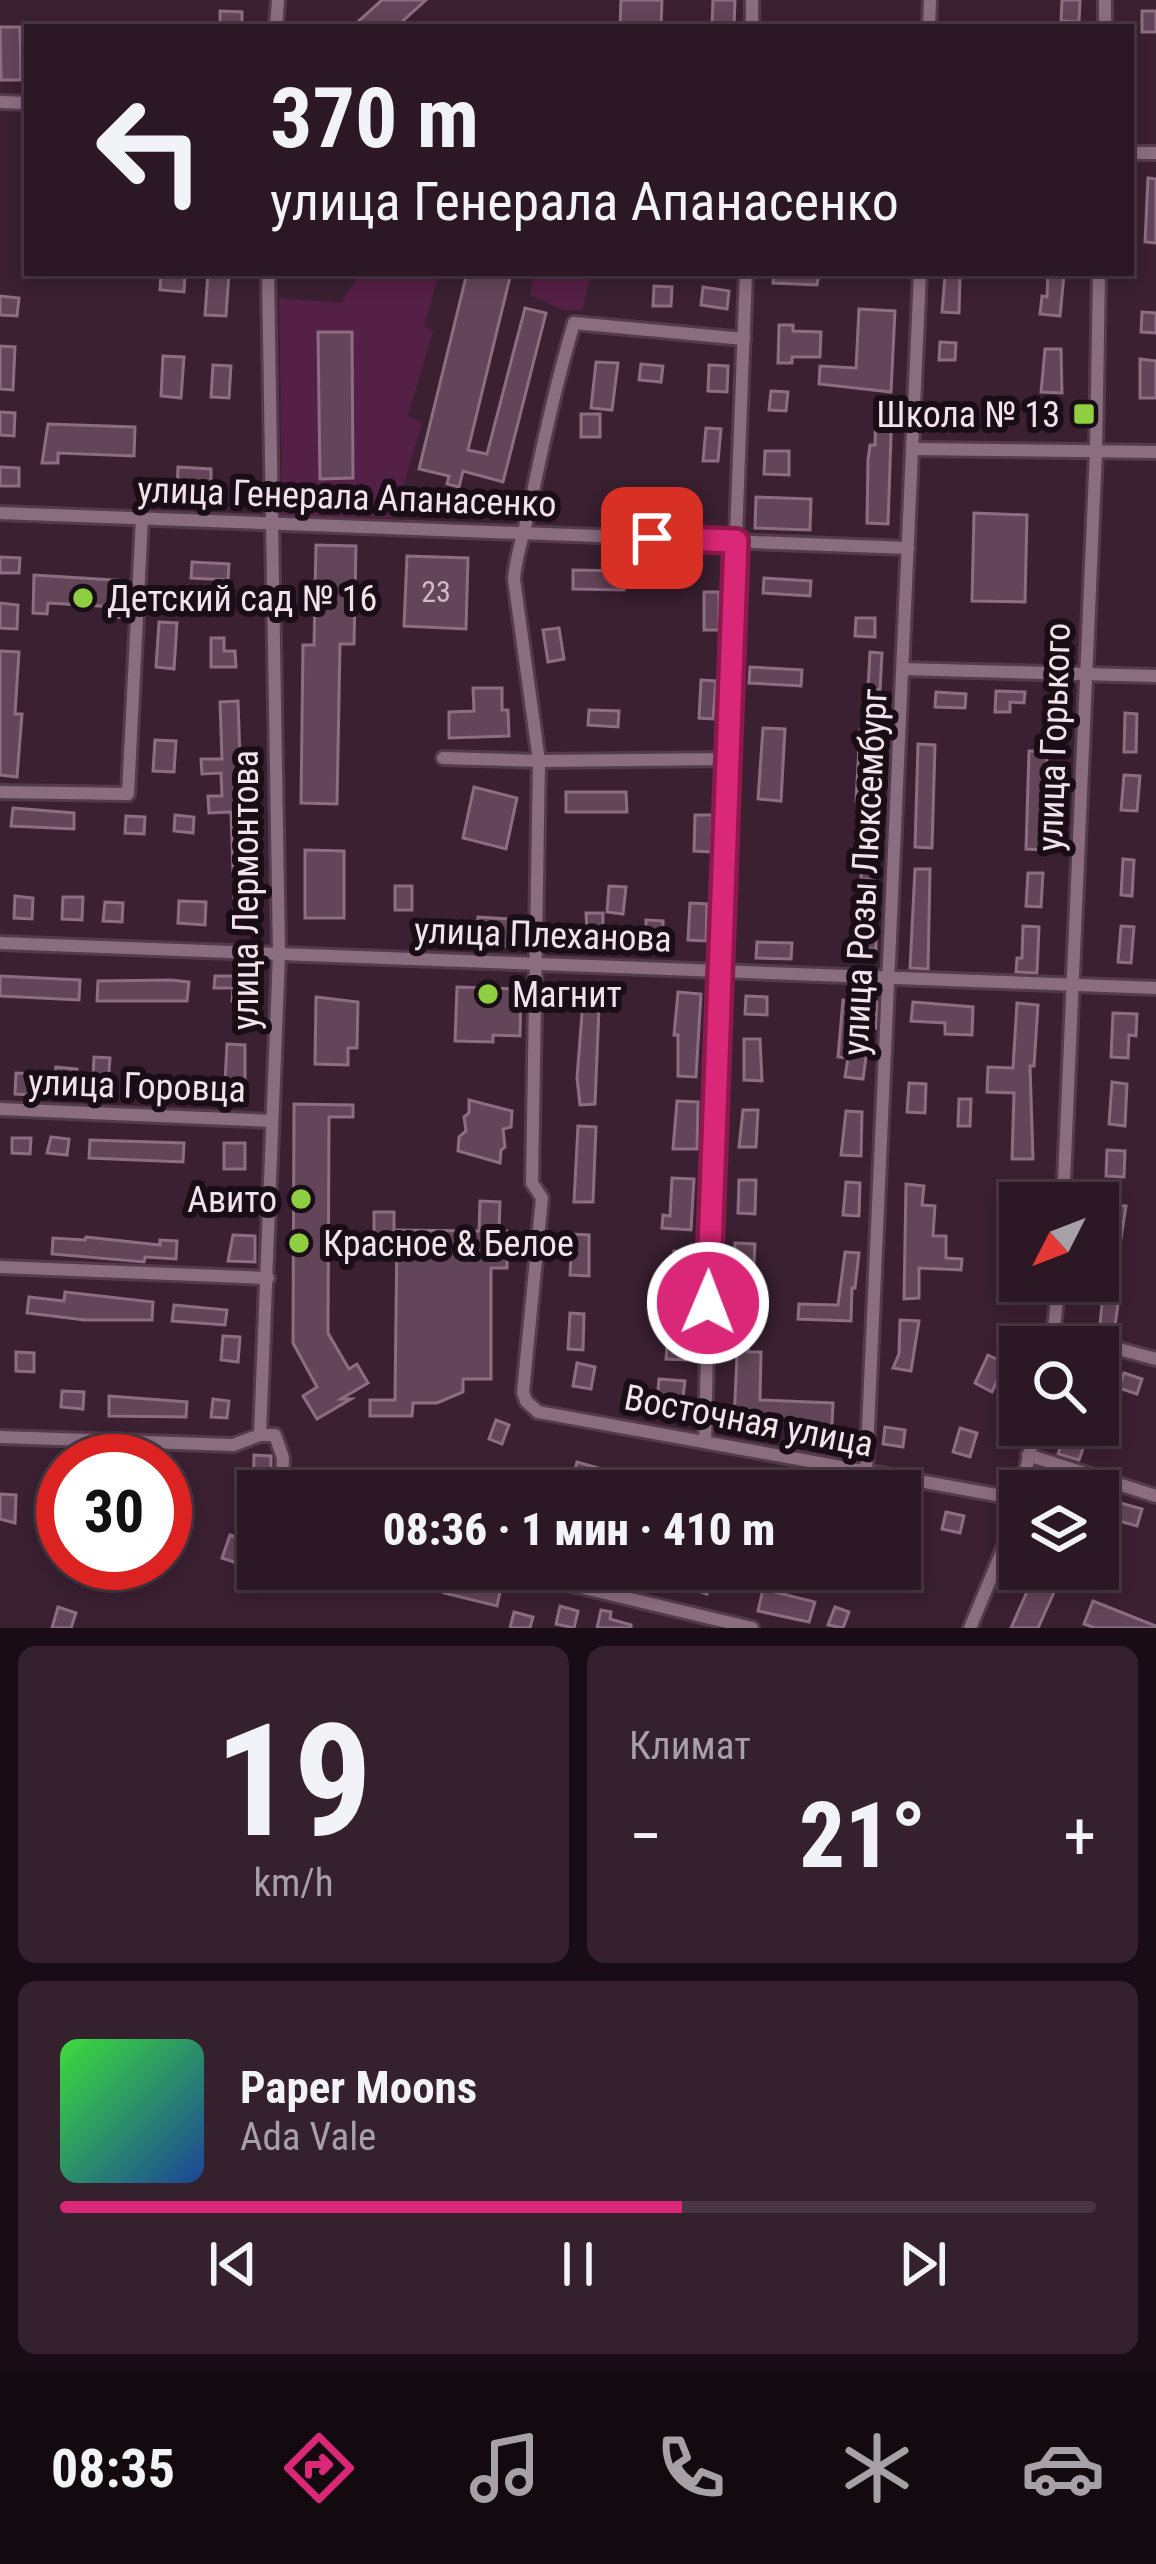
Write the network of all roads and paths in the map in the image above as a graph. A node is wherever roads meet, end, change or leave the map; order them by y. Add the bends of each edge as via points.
1 (268, 276) edge
2 (746, 276) edge
3 (920, 276) edge
4 (1099, 276) edge
5 (744, 339) junction
6 (913, 449) junction
7 (1096, 451) junction
8 (1156, 452) edge
9 (0, 513) edge
10 (142, 518) junction
11 (271, 523) junction
12 (525, 533) junction
13 (736, 541) junction
14 (908, 548) junction
15 (903, 669) junction
16 (1086, 674) junction
17 (1156, 676) edge
18 (442, 758) dead end
19 (728, 759) junction
20 (539, 761) junction
21 (0, 792) edge
22 (0, 943) edge
23 (279, 953) junction
24 (535, 964) junction
25 (721, 971) junction
26 (890, 977) junction
27 (1073, 985) junction
28 (1156, 988) edge
29 (0, 1109) edge
30 (272, 1121) junction
31 (1064, 1182) edge
32 (0, 1267) edge
33 (268, 1278) junction
34 (1119, 1352) edge
35 (1156, 1359) edge
36 (260, 1435) junction
37 (0, 1437) edge
38 (705, 1441) junction
39 (1031, 1446) edge
40 (1028, 1456) junction
41 (283, 1470) edge
42 (851, 1470) edge
43 (866, 1470) edge
44 (1025, 1470) edge
45 (921, 1481) edge
46 (999, 1492) edge
47 (1156, 1496) edge
48 (999, 1551) edge
49 (593, 1590) edge
50 (752, 1628) edge
51 (970, 1628) edge

1 - 11 street, улица Лермонтова
2 - 5 street
3 - 6 street, улица Розы Люксембург
4 - 7 street, улица Горького
5 - 12 street via 574,323
5 - 13 street
6 - 7 street
6 - 14 street, улица Розы Люксембург
7 - 8 street
7 - 16 street, улица Горького
9 - 10 street, улица Генерала Апанасенко
10 - 11 street, улица Генерала Апанасенко
10 - 21 street via 128,794
11 - 12 street, улица Генерала Апанасенко
11 - 23 street, улица Лермонтова
12 - 13 street, улица Генерала Апанасенко
12 - 20 street via 514,579
13 - 14 street, улица Генерала Апанасенко
13 - 19 street
14 - 15 street, улица Розы Люксембург
15 - 16 street
15 - 26 street, улица Розы Люксембург
16 - 17 street
16 - 27 street, улица Горького
18 - 20 street
19 - 20 street
19 - 25 street
20 - 24 street
22 - 23 street, улица Плеханова
23 - 24 street, улица Плеханова
23 - 30 street, улица Лермонтова
24 - 25 street, улица Плеханова
24 - 38 street, Восточная улица via 532,1183 542,1198 526,1402 538,1412
25 - 26 street, улица Плеханова
25 - 38 street
26 - 27 street, улица Плеханова
26 - 43 street, улица Розы Люксембург
27 - 28 street, улица Плеханова
27 - 31 street, улица Горького
29 - 30 street, улица Горовца
30 - 33 street, улица Лермонтова
32 - 33 street
33 - 36 street, улица Лермонтова
34 - 35 street
36 - 37 street via 233,1445
36 - 41 street via 275,1435
38 - 42 street, Восточная улица
39 - 40 street
40 - 44 street
40 - 47 street
45 - 46 street, Восточная улица
48 - 51 street
49 - 50 street

